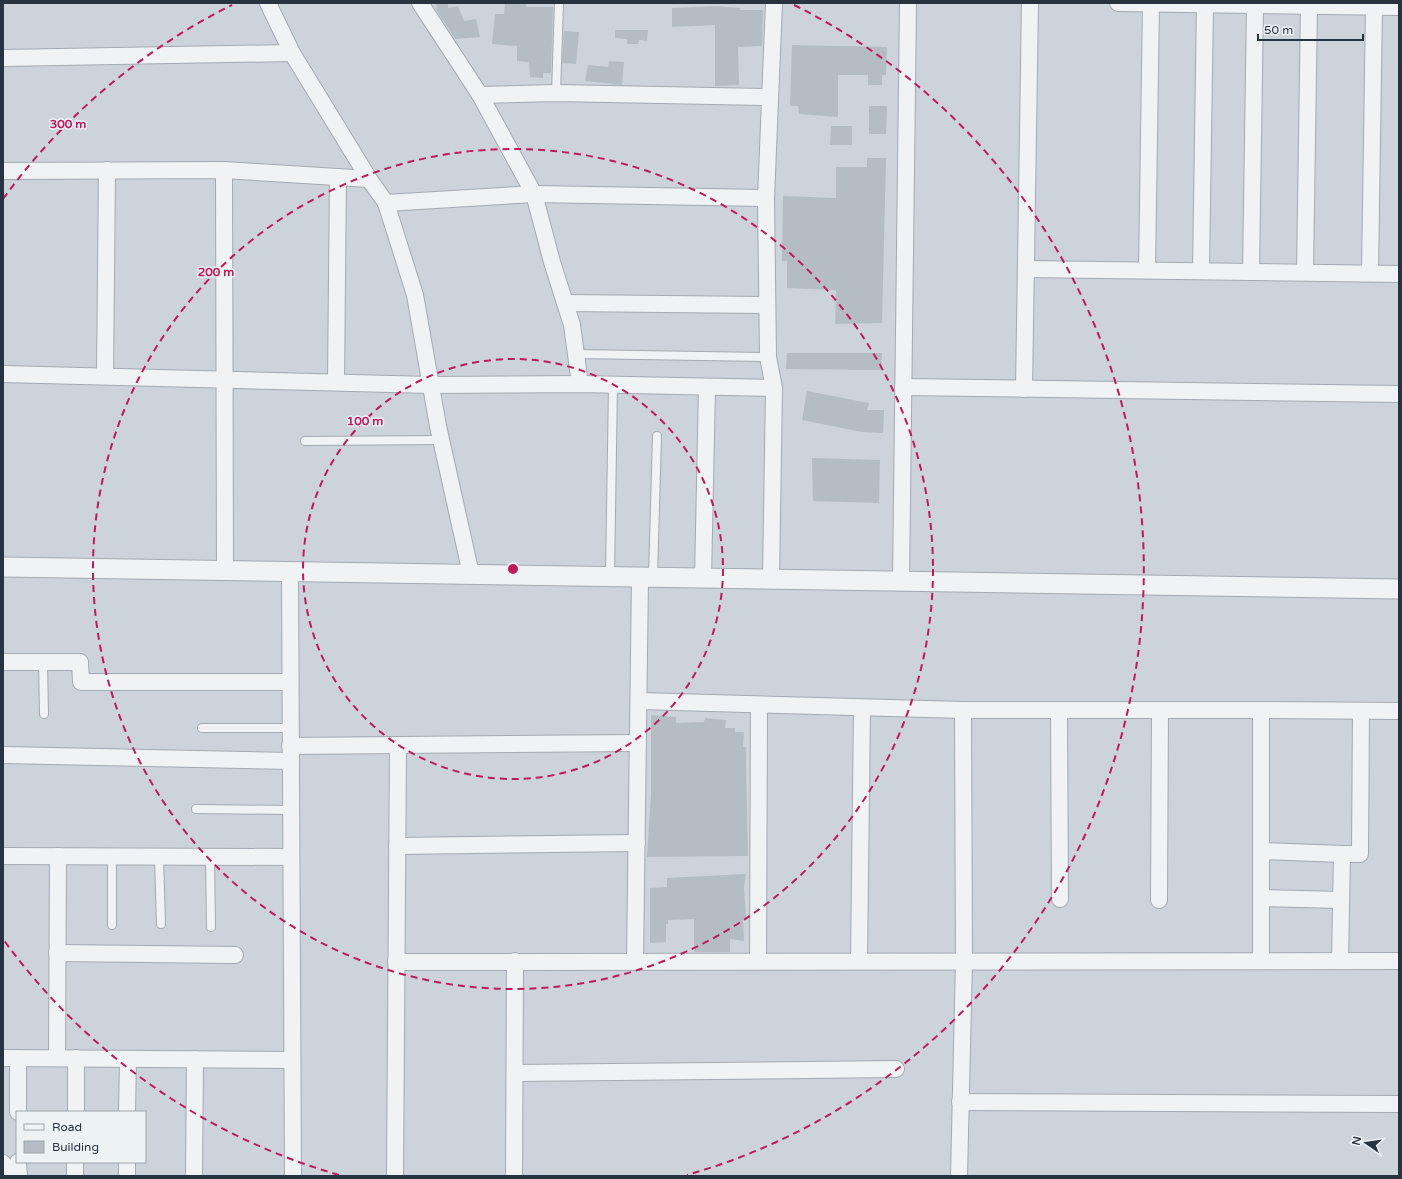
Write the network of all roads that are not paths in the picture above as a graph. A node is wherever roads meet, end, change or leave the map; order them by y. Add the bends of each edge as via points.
1 (268, 3) edge
2 (420, 3) edge
3 (559, 3) edge
4 (774, 3) edge
5 (908, 3) edge
6 (1030, 3) edge
7 (1118, 3) edge
8 (1151, 4) edge
9 (1199, 4) edge
10 (1255, 5) junction
11 (1309, 5) junction
12 (1374, 6) junction
13 (1399, 7) edge
14 (292, 53) junction
15 (3, 58) edge
16 (556, 93) junction
17 (480, 95) junction
18 (770, 97) junction
19 (107, 170) junction
20 (224, 170) junction
21 (3, 171) edge
22 (338, 177) junction
23 (369, 179) junction
24 (534, 194) junction
25 (766, 198) junction
26 (386, 203) junction
27 (1026, 269) junction
28 (1147, 270) junction
29 (1201, 271) junction
30 (1251, 272) junction
31 (1305, 272) junction
32 (1370, 273) junction
33 (1399, 274) edge
34 (565, 304) junction
35 (767, 305) junction
36 (576, 354) junction
37 (768, 357) junction
38 (3, 374) edge
39 (105, 376) junction
40 (224, 379) junction
41 (336, 382) junction
42 (580, 384) junction
43 (430, 385) junction
44 (614, 385) junction
45 (707, 387) junction
46 (903, 387) junction
47 (774, 388) junction
48 (1024, 389) junction
49 (1399, 394) edge
50 (657, 436) dead end
51 (441, 440) junction
52 (305, 441) dead end
53 (3, 567) edge
54 (225, 570) junction
55 (290, 572) junction
56 (471, 574) junction
57 (610, 577) junction
58 (647, 578) junction
59 (703, 578) junction
60 (771, 579) junction
61 (901, 581) junction
62 (1399, 588) edge
63 (3, 662) edge
64 (44, 662) junction
65 (290, 682) junction
66 (639, 701) junction
67 (759, 706) junction
68 (862, 708) junction
69 (963, 710) junction
70 (1059, 710) junction
71 (1160, 710) junction
72 (1261, 710) junction
73 (1361, 710) junction
74 (1399, 711) edge
75 (44, 714) dead end
76 (202, 728) dead end
77 (290, 728) junction
78 (638, 743) junction
79 (398, 746) junction
80 (291, 753) junction
81 (3, 755) edge
82 (196, 809) dead end
83 (291, 810) junction
84 (637, 843) junction
85 (397, 846) junction
86 (1261, 851) junction
87 (1342, 854) junction
88 (3, 856) edge
89 (58, 856) junction
90 (112, 856) junction
91 (159, 856) junction
92 (210, 857) junction
93 (291, 857) junction
94 (1260, 898) junction
95 (1060, 899) dead end
96 (1159, 900) dead end
97 (1341, 900) junction
98 (160, 924) dead end
99 (112, 925) dead end
100 (211, 926) dead end
101 (57, 952) junction
102 (235, 955) dead end
103 (758, 960) junction
104 (635, 961) junction
105 (859, 961) junction
106 (964, 961) junction
107 (1260, 961) junction
108 (1340, 961) junction
109 (1399, 961) edge
110 (396, 962) junction
111 (515, 962) junction
112 (10, 1058) edge
113 (57, 1058) junction
114 (76, 1058) junction
115 (128, 1059) junction
116 (195, 1059) junction
117 (292, 1060) junction
118 (896, 1069) dead end
119 (514, 1073) junction
120 (960, 1102) junction
121 (1399, 1104) edge
122 (18, 1111) edge
123 (76, 1111) edge
124 (127, 1111) edge
125 (3, 1163) edge
126 (18, 1163) edge
127 (76, 1163) edge
128 (127, 1163) edge
129 (10, 1176) edge
130 (19, 1176) edge
131 (75, 1176) edge
132 (127, 1176) edge
133 (194, 1176) edge
134 (293, 1176) edge
135 (395, 1176) edge
136 (514, 1176) edge
137 (958, 1176) edge

1 - 14 street
2 - 17 street
3 - 16 lane
4 - 18 street
5 - 46 street
6 - 27 street
7 - 8 street
8 - 9 street
8 - 28 street
9 - 10 street
9 - 29 street
10 - 11 street
10 - 30 street
11 - 12 street
11 - 31 street
12 - 13 street
12 - 32 street
14 - 15 street
14 - 23 street
16 - 17 street
16 - 18 street
17 - 24 street
18 - 25 street
19 - 20 street
19 - 21 street
19 - 39 street
20 - 22 street
20 - 40 street
22 - 23 street
22 - 41 street
23 - 26 street
24 - 25 street
24 - 26 street
24 - 34 street
25 - 35 street
26 - 43 street via 415,295
27 - 28 street
27 - 48 street
28 - 29 street
29 - 30 street
30 - 31 street
31 - 32 street
32 - 33 street
34 - 35 street
34 - 36 street via 572,325
35 - 37 street
36 - 37 lane
36 - 42 street
37 - 47 street
38 - 39 street
39 - 40 street
40 - 41 street
40 - 54 street
41 - 43 street
42 - 43 street
42 - 44 street
43 - 51 street
44 - 45 street
44 - 57 lane
45 - 47 street
45 - 59 street
46 - 48 street
46 - 61 street
47 - 60 street
48 - 49 street
50 - 58 lane
51 - 52 lane
51 - 56 street
53 - 54 street
54 - 55 street
55 - 56 street
55 - 65 street
56 - 57 street
57 - 58 street
58 - 59 street
58 - 66 street
59 - 60 street
60 - 61 street
61 - 62 street
63 - 64 street
64 - 65 street via 80,662 81,682
64 - 75 lane
65 - 77 street
66 - 67 street
66 - 78 street
67 - 68 street
67 - 103 street
68 - 69 street
68 - 105 street
69 - 70 street
69 - 106 street
70 - 71 street
70 - 95 street
71 - 72 street
71 - 96 street
72 - 73 street
72 - 86 street
73 - 74 street
73 - 87 street via 1360,854
76 - 77 lane
77 - 80 street
78 - 79 street
78 - 84 street
79 - 80 street
79 - 85 street
80 - 81 street
80 - 83 street
82 - 83 lane
83 - 93 street
84 - 85 street
84 - 104 street
85 - 110 street
86 - 87 street
86 - 94 street
87 - 97 street
88 - 89 street
89 - 90 street
89 - 101 street
90 - 91 street
90 - 99 lane
91 - 92 street
91 - 98 lane
92 - 93 street
92 - 100 lane
93 - 117 street
94 - 97 street
94 - 107 street
97 - 108 street
101 - 102 street
101 - 113 street
103 - 104 street
103 - 105 street
104 - 111 street
105 - 106 street
106 - 107 street
106 - 120 street
107 - 108 street
108 - 109 street
110 - 111 street
110 - 135 street
111 - 119 street
112 - 113 street
112 - 122 street
113 - 114 street
114 - 115 street
114 - 123 street
115 - 116 street
115 - 124 street
116 - 117 street
116 - 133 street
117 - 134 street
118 - 119 street
119 - 136 street
120 - 121 street
120 - 137 street
125 - 129 street
126 - 130 street
127 - 131 street
128 - 132 street

